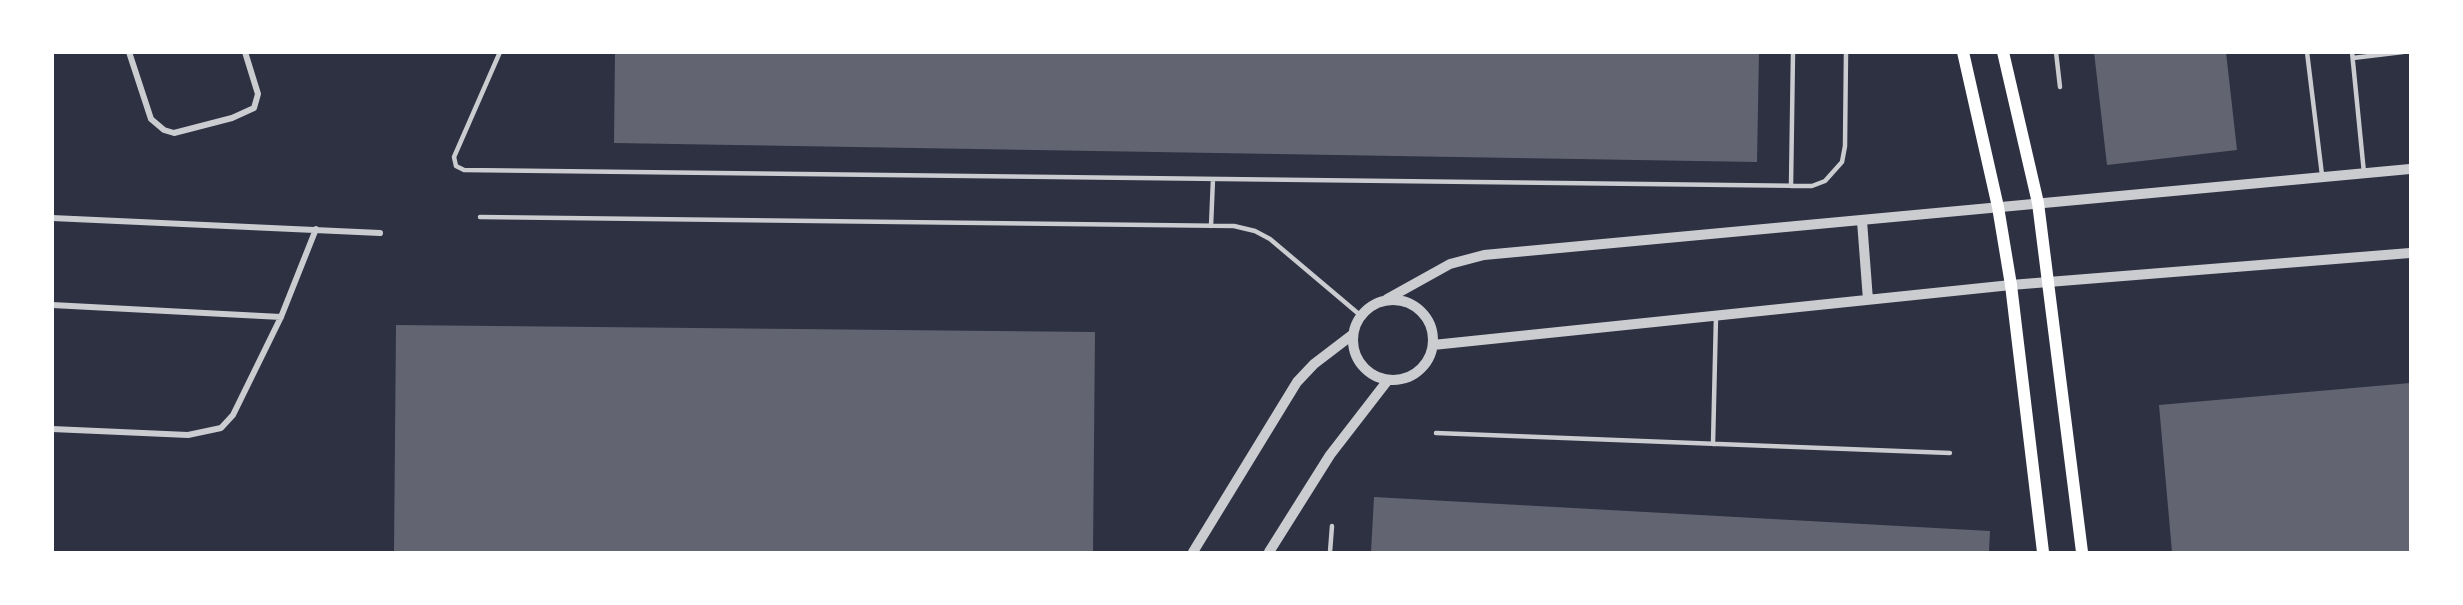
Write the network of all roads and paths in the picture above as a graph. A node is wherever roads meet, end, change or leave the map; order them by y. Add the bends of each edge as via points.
1 (129, 52) edge
2 (245, 52) edge
3 (500, 52) edge
4 (1793, 52) edge
5 (1846, 52) edge
6 (1964, 52) edge
7 (2003, 52) edge
8 (2056, 52) edge
9 (2307, 52) edge
10 (2403, 52) edge
11 (2352, 56) edge
12 (2060, 87) dead end
13 (2410, 169) edge
14 (2364, 173) junction
15 (2322, 178) junction
16 (1213, 179) junction
17 (1791, 186) junction
18 (2038, 203) junction
19 (1998, 207) junction
20 (480, 217) dead end
21 (52, 218) edge
22 (1862, 221) junction
23 (1211, 226) junction
24 (316, 229) junction
25 (380, 233) dead end
26 (2410, 253) edge
27 (2049, 283) junction
28 (2011, 285) junction
29 (1387, 299) junction
30 (1868, 300) junction
31 (52, 305) edge
32 (1360, 315) junction
33 (1716, 316) junction
34 (281, 317) junction
35 (1352, 335) junction
36 (1433, 345) junction
37 (1388, 380) junction
38 (52, 429) edge
39 (1436, 432) dead end
40 (1713, 444) junction
41 (1950, 453) dead end
42 (1332, 525) dead end
43 (1193, 552) edge
44 (1269, 552) edge
45 (1330, 552) edge
46 (2043, 552) edge
47 (2082, 552) edge

1 - 2 street via 151,119 174,133 254,108 258,94
3 - 16 lane via 454,157 456,166 464,170
4 - 17 lane
5 - 17 lane via 1842,162 1825,181 1812,186
6 - 19 main road
7 - 18 main road
8 - 12 lane
9 - 15 lane
10 - 11 lane
11 - 14 lane
13 - 14 street
14 - 15 street
15 - 18 street
16 - 17 lane
16 - 23 lane
18 - 19 street
18 - 27 main road
19 - 22 street
19 - 28 main road
20 - 23 lane
21 - 24 street
22 - 29 street via 1476,256 1450,264
22 - 30 street
23 - 32 lane via 1234,226 1270,239
24 - 25 street
24 - 34 street
26 - 27 street
27 - 28 street
27 - 47 main road
28 - 30 street
28 - 46 main road
29 - 32 street
29 - 36 street via 1408,302 1424,315 1433,334
30 - 33 street
31 - 34 street
32 - 35 street
33 - 36 street
33 - 40 lane
34 - 38 street via 233,414 221,428 188,435
35 - 37 street via 1360,365 1377,378
35 - 43 street via 1297,382
36 - 37 street via 1418,372
37 - 44 street via 1330,455
39 - 40 lane
40 - 41 lane
42 - 45 lane

